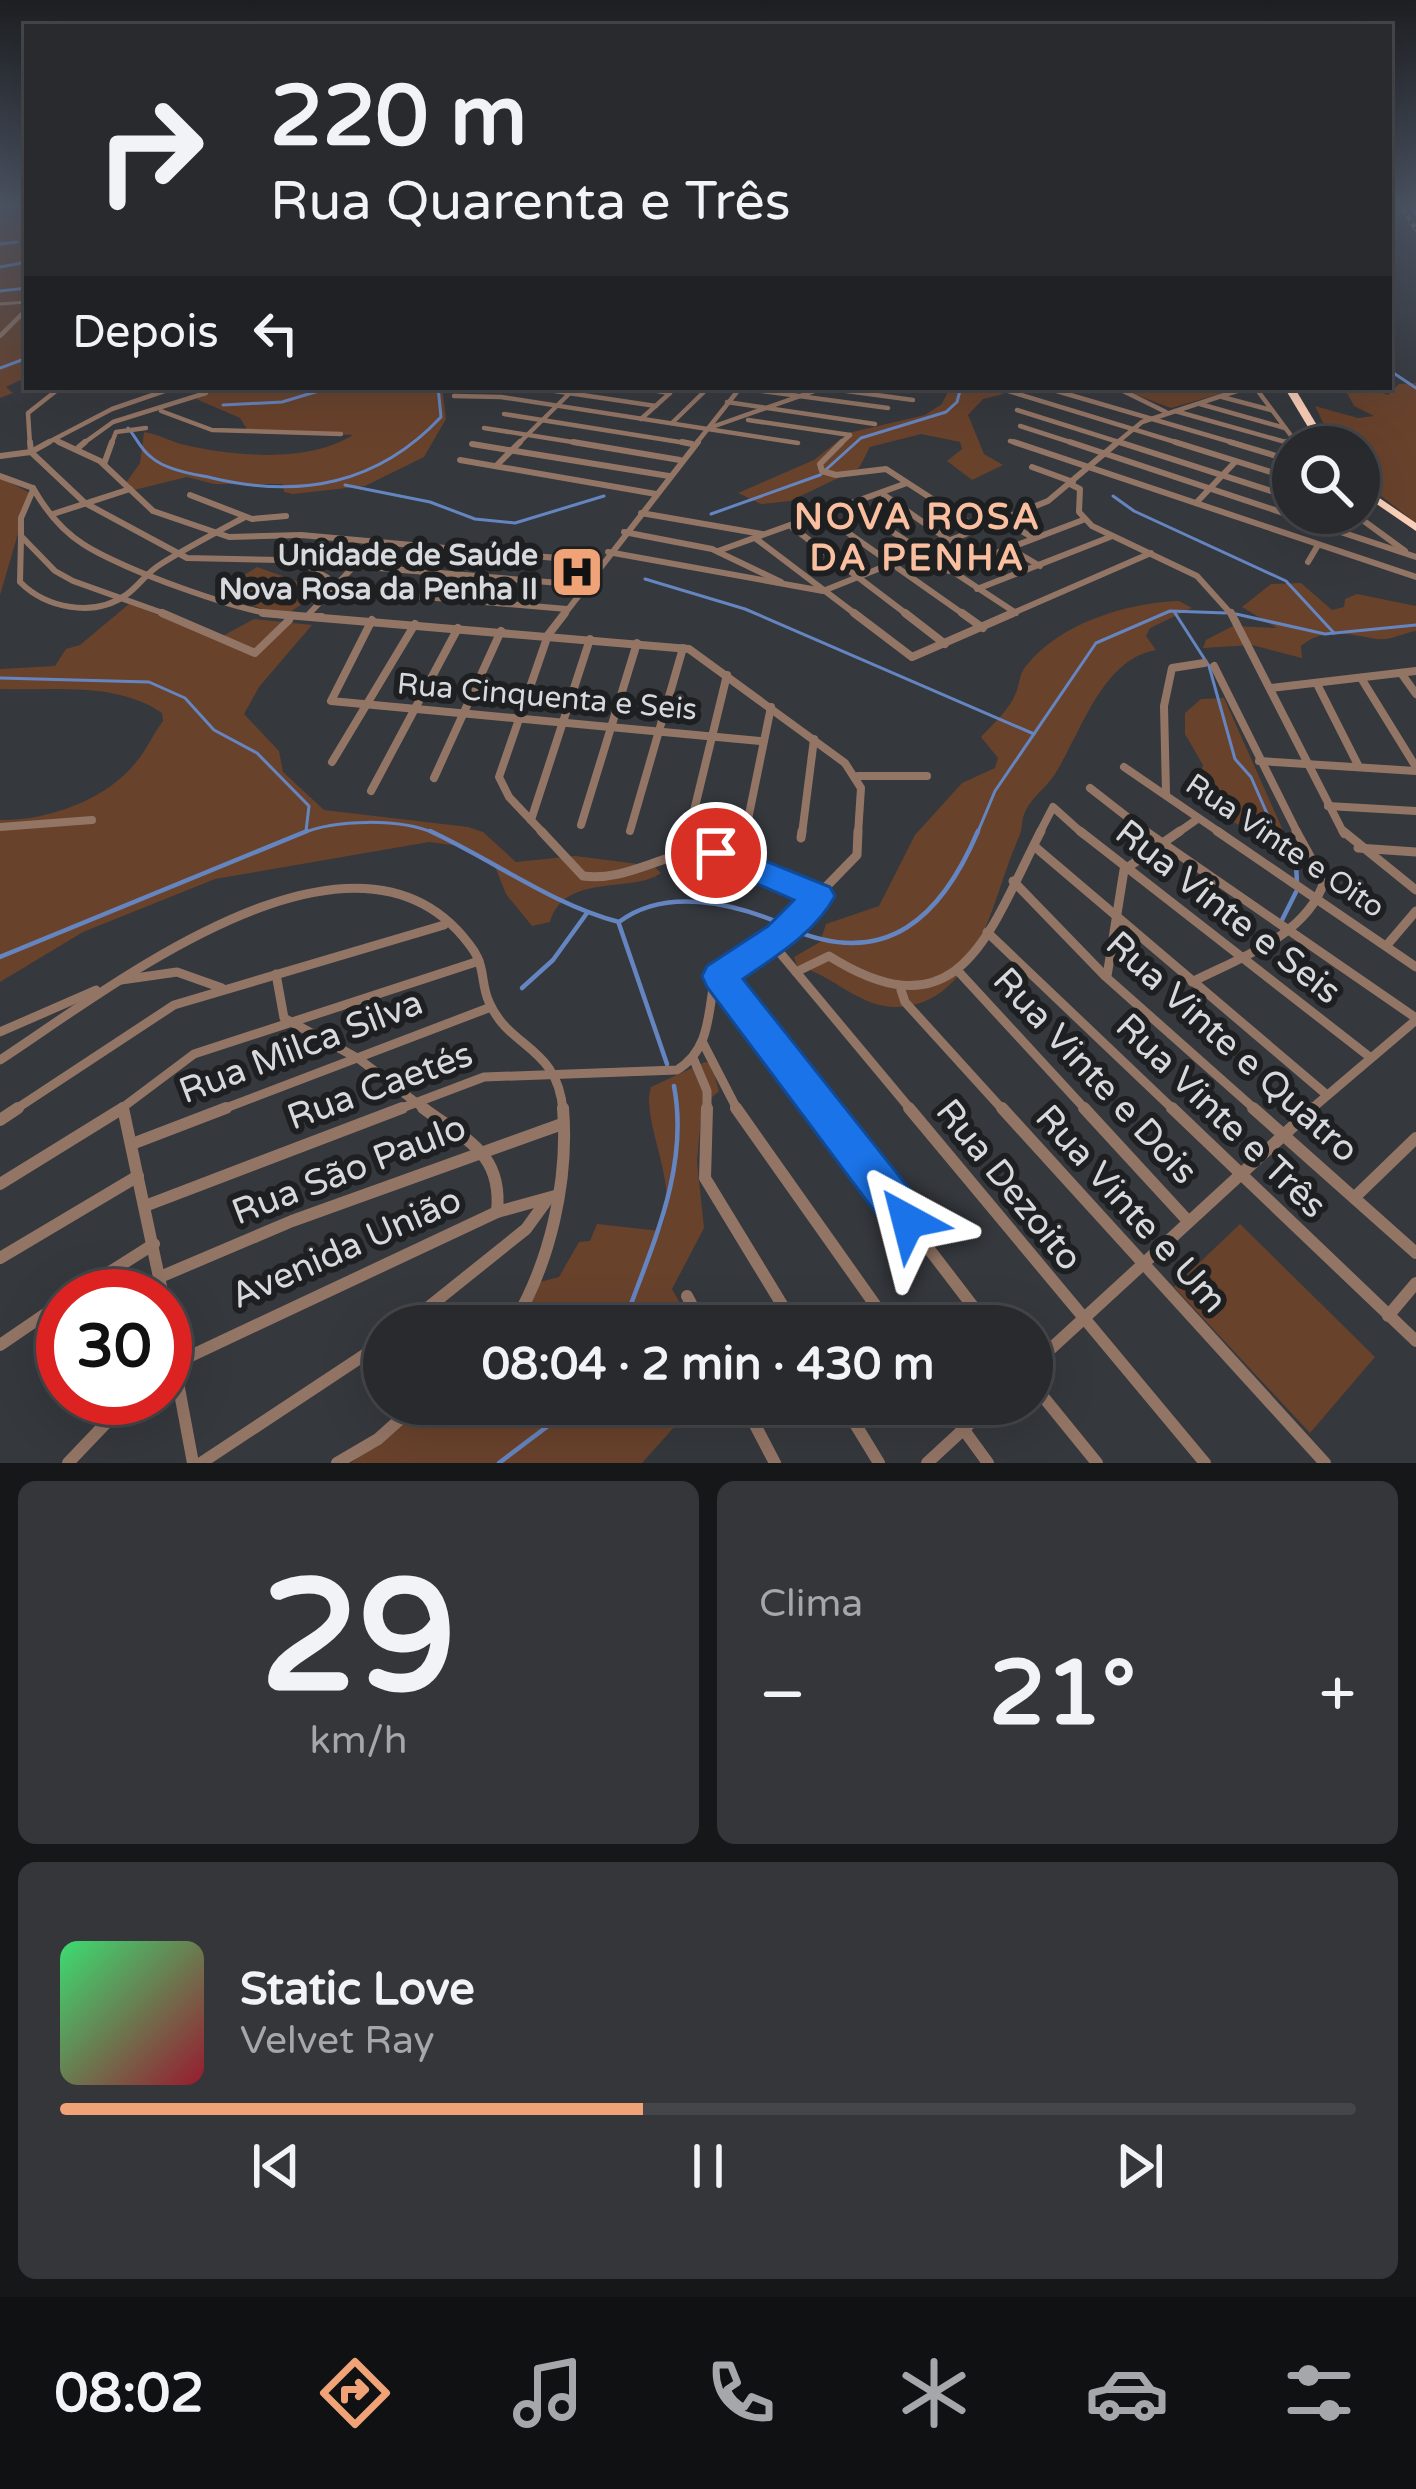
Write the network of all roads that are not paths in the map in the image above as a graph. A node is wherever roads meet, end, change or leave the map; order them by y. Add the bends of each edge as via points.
1 (24, 308) edge
2 (0, 336) edge
3 (57, 390) edge
4 (167, 390) edge
5 (204, 390) edge
6 (573, 390) edge
7 (652, 390) edge
8 (706, 390) edge
9 (734, 390) edge
10 (749, 390) edge
11 (818, 390) edge
12 (843, 390) edge
13 (1005, 390) edge
14 (1053, 390) edge
15 (1122, 390) edge
16 (1241, 390) edge
17 (1254, 390) edge
18 (1294, 390) edge
19 (454, 396) dead end
20 (1220, 396) junction
21 (140, 398) junction
22 (805, 399) junction
23 (186, 400) junction
24 (913, 400) dead end
25 (725, 402) junction
26 (1198, 404) junction
27 (558, 406) junction
28 (656, 406) junction
29 (888, 408) dead end
30 (165, 409) junction
31 (771, 410) junction
32 (1017, 410) dead end
33 (1270, 410) junction
34 (1170, 412) junction
35 (504, 414) dead end
36 (641, 419) junction
37 (740, 419) junction
38 (1148, 419) junction
39 (544, 420) junction
40 (712, 420) junction
41 (726, 423) junction
42 (671, 424) junction
43 (875, 424) dead end
44 (1020, 426) dead end
45 (1278, 426) edge
46 (1283, 426) edge
47 (1315, 426) edge
48 (146, 428) dead end
49 (484, 428) dead end
50 (705, 430) junction
51 (1131, 430) junction
52 (340, 434) dead end
53 (530, 435) junction
54 (54, 440) junction
55 (1272, 440) edge
56 (1010, 441) dead end
57 (798, 443) dead end
58 (1117, 443) junction
59 (472, 444) dead end
60 (693, 444) junction
61 (78, 448) junction
62 (512, 450) junction
63 (31, 452) junction
64 (1272, 454) edge
65 (0, 456) edge
66 (1103, 456) junction
67 (460, 460) dead end
68 (680, 460) junction
69 (1236, 461) junction
70 (104, 464) junction
71 (496, 466) junction
72 (1032, 467) dead end
73 (1089, 468) junction
74 (1272, 472) edge
75 (1221, 475) junction
76 (0, 476) edge
77 (669, 476) junction
78 (1071, 483) junction
79 (908, 484) junction
80 (33, 488) junction
81 (130, 489) junction
82 (1207, 489) junction
83 (1272, 491) edge
84 (656, 494) junction
85 (883, 494) junction
86 (190, 495) dead end
87 (85, 503) junction
88 (1196, 503) junction
89 (853, 505) junction
90 (1380, 506) edge
91 (640, 512) junction
92 (51, 515) junction
93 (286, 516) dead end
94 (823, 516) junction
95 (244, 517) junction
96 (1001, 520) junction
97 (1083, 520) junction
98 (791, 526) junction
99 (978, 529) junction
100 (1416, 531) edge
101 (624, 532) junction
102 (1380, 533) edge
103 (215, 534) junction
104 (21, 536) junction
105 (759, 536) junction
106 (1112, 536) junction
107 (1031, 537) junction
108 (950, 541) junction
109 (375, 544) junction
110 (1318, 544) junction
111 (1007, 547) junction
112 (718, 551) junction
113 (608, 552) junction
114 (920, 552) junction
115 (1150, 553) junction
116 (178, 555) junction
117 (1413, 556) edge
118 (300, 562) junction
119 (601, 562) junction
120 (1308, 562) dead end
121 (890, 566) junction
122 (1040, 566) junction
123 (349, 567) junction
124 (948, 572) junction
125 (146, 575) junction
126 (1416, 577) edge
127 (858, 578) junction
128 (584, 584) junction
129 (791, 587) junction
130 (331, 589) junction
131 (976, 589) junction
132 (823, 590) junction
133 (119, 600) junction
134 (567, 609) junction
135 (1017, 614) junction
136 (308, 615) junction
137 (292, 617) junction
138 (372, 620) junction
139 (415, 624) junction
140 (458, 628) junction
141 (983, 628) junction
142 (501, 631) junction
143 (548, 635) junction
144 (590, 639) junction
145 (637, 643) junction
146 (945, 644) junction
147 (682, 648) junction
148 (1416, 671) edge
149 (1401, 674) junction
150 (727, 675) junction
151 (1361, 679) junction
152 (1316, 683) junction
153 (1270, 688) junction
154 (1416, 694) edge
155 (370, 704) junction
156 (771, 707) junction
157 (415, 709) junction
158 (465, 713) junction
159 (516, 718) junction
160 (564, 722) junction
161 (610, 727) junction
162 (659, 732) junction
163 (710, 737) junction
164 (814, 739) junction
165 (760, 741) junction
166 (1258, 761) junction
167 (332, 762) dead end
168 (1306, 766) junction
169 (1124, 767) dead end
170 (1360, 769) junction
171 (1416, 769) edge
172 (858, 776) junction
173 (927, 776) dead end
174 (434, 778) dead end
175 (1090, 788) dead end
176 (370, 791) dead end
177 (1166, 793) junction
178 (1327, 806) junction
179 (1416, 811) edge
180 (693, 815) dead end
181 (92, 820) dead end
182 (1196, 820) junction
183 (530, 821) junction
184 (581, 825) dead end
185 (0, 827) edge
186 (630, 831) dead end
187 (801, 838) dead end
188 (744, 839) dead end
189 (1160, 843) junction
190 (1034, 846) junction
191 (1356, 848) junction
192 (1416, 852) edge
193 (1124, 870) junction
194 (1013, 880) junction
195 (1416, 890) edge
196 (818, 896) junction
197 (1321, 899) junction
198 (1416, 911) edge
199 (1115, 919) junction
200 (444, 924) junction
201 (1288, 929) junction
202 (986, 932) junction
203 (771, 942) junction
204 (1387, 945) junction
205 (1241, 955) junction
206 (479, 961) junction
207 (1416, 967) edge
208 (958, 971) junction
209 (796, 972) junction
210 (276, 974) junction
211 (720, 976) junction
212 (1106, 977) junction
213 (1192, 982) junction
214 (112, 983) junction
215 (223, 989) junction
216 (901, 990) junction
217 (491, 1007) junction
218 (1416, 1019) edge
219 (290, 1023) junction
220 (0, 1032) edge
221 (704, 1043) junction
222 (1371, 1058) junction
223 (359, 1059) junction
224 (0, 1060) edge
225 (694, 1060) junction
226 (557, 1075) junction
227 (1327, 1095) junction
228 (422, 1102) junction
229 (123, 1108) junction
230 (0, 1120) edge
231 (562, 1124) junction
232 (1284, 1133) junction
233 (1416, 1138) edge
234 (132, 1144) junction
235 (481, 1150) junction
236 (138, 1175) junction
237 (1238, 1175) junction
238 (0, 1184) edge
239 (552, 1197) junction
240 (1354, 1197) junction
241 (145, 1206) junction
242 (497, 1212) junction
243 (1189, 1222) junction
244 (154, 1244) junction
245 (1416, 1253) edge
246 (0, 1258) edge
247 (1139, 1266) junction
248 (115, 1269) edge
249 (159, 1269) edge
250 (180, 1269) edge
251 (1416, 1282) edge
252 (687, 1296) dead end
253 (431, 1305) edge
254 (526, 1305) edge
255 (692, 1305) edge
256 (782, 1305) edge
257 (875, 1305) edge
258 (972, 1305) edge
259 (1388, 1316) junction
260 (36, 1320) edge
261 (1082, 1321) junction
262 (1416, 1341) edge
263 (0, 1345) edge
264 (1053, 1347) edge
265 (192, 1354) edge
266 (363, 1356) edge
267 (1053, 1408) edge
268 (104, 1425) edge
269 (186, 1425) edge
270 (393, 1425) edge
271 (755, 1425) edge
272 (856, 1425) edge
273 (960, 1425) edge
274 (969, 1425) edge
275 (963, 1430) junction
276 (68, 1463) edge
277 (197, 1463) edge
278 (338, 1463) edge
279 (775, 1463) edge
280 (879, 1463) edge
281 (927, 1463) edge
282 (988, 1463) edge
283 (1097, 1463) edge
284 (1205, 1463) edge
285 (1325, 1463) edge

1 - 2 street
3 - 63 street via 28,413
4 - 21 street
4 - 23 street
5 - 23 street
6 - 27 street
6 - 28 street
7 - 28 street via 670,393
8 - 42 street
9 - 25 street
10 - 22 street
11 - 22 street
12 - 24 street
13 - 51 street
14 - 38 street
15 - 34 street
16 - 20 street
17 - 33 street
18 - 47 highway
19 - 27 street
20 - 26 street
20 - 33 street
21 - 30 street
21 - 54 street
22 - 29 street
22 - 31 street
23 - 30 street
25 - 31 street
25 - 40 street
26 - 34 street
26 - 45 street
27 - 36 street
27 - 39 street
28 - 36 street
30 - 52 street via 212,430
30 - 61 street via 107,425
31 - 37 street
31 - 43 street
32 - 58 street
33 - 46 street
34 - 38 street
34 - 55 street
35 - 39 street
36 - 42 street
37 - 41 street
37 - 79 street via 850,435 822,471 886,470
38 - 51 street
38 - 64 street
39 - 53 street
39 - 60 street
40 - 41 street
40 - 50 street
41 - 50 street
42 - 50 street
44 - 66 street
48 - 70 street via 116,432
49 - 53 street
50 - 57 street
50 - 60 street
51 - 58 street
51 - 69 street
53 - 62 street
53 - 68 street
54 - 61 street
54 - 63 street
56 - 73 street
58 - 66 street
58 - 75 street
59 - 62 street
60 - 68 street
61 - 70 street
62 - 71 street
62 - 77 street
63 - 65 street
63 - 87 street
66 - 73 street
66 - 82 street
67 - 71 street
68 - 77 street
69 - 74 street
69 - 75 street
70 - 81 street
71 - 84 street
72 - 78 street
73 - 78 street
73 - 88 street
75 - 82 street
75 - 83 street
76 - 80 street
77 - 84 street
78 - 96 street
78 - 97 street via 1080,489
79 - 85 street
79 - 99 street
80 - 92 street
80 - 104 street
81 - 87 street
81 - 103 street via 153,511
82 - 88 street
82 - 117 street
84 - 91 street
85 - 89 street
85 - 108 street
86 - 95 street
87 - 92 street
87 - 116 street
88 - 110 street
89 - 94 street
89 - 114 street
90 - 100 highway
91 - 101 street
91 - 105 street
92 - 125 street via 101,555
93 - 95 street
94 - 98 street
94 - 121 street
95 - 103 street
96 - 99 street
96 - 107 street
97 - 106 street
97 - 107 street
98 - 105 street
98 - 127 street
99 - 108 street
101 - 112 street
101 - 113 street
102 - 117 street
103 - 109 street
103 - 116 street
104 - 133 street via 55,571
104 - 133 street via 20,582 36,598 62,605
105 - 112 street
105 - 132 street
106 - 115 street
106 - 122 street
107 - 111 street
108 - 114 street
109 - 119 street
109 - 123 street
110 - 120 street
110 - 126 street
111 - 122 street
111 - 124 street
112 - 129 street
113 - 119 street
113 - 129 street
114 - 121 street
114 - 124 street
115 - 135 street
115 - 153 street via 1211,586
116 - 118 street
116 - 125 street
118 - 123 street
118 - 130 street via 328,578
119 - 128 street
121 - 127 street
121 - 141 street
122 - 131 street
123 - 128 street
123 - 130 street
124 - 131 street
125 - 133 street
125 - 137 street via 267,618
127 - 132 street
127 - 146 street
128 - 134 street
129 - 132 street
130 - 134 street
130 - 136 street
131 - 135 street
132 - 146 street via 912,657
133 - 137 street via 255,653
134 - 143 street
135 - 141 street
136 - 137 street
136 - 138 street
138 - 139 street
138 - 155 street, Rua Cinquenta e Seis via 329,699
139 - 140 street
139 - 155 street
140 - 142 street
140 - 157 street
141 - 146 street
142 - 143 street
142 - 158 street
143 - 144 street
143 - 159 street
144 - 145 street
144 - 160 street
145 - 147 street
145 - 161 street
147 - 150 street
147 - 162 street
148 - 149 street
149 - 151 street
149 - 154 street
150 - 156 street
150 - 163 street
151 - 152 street
151 - 171 street
152 - 153 street
152 - 170 street
153 - 168 street
155 - 157 street, Rua Cinquenta e Seis
155 - 167 street
156 - 164 street
156 - 165 street
157 - 158 street, Rua Cinquenta e Seis
157 - 176 street
158 - 159 street, Rua Cinquenta e Seis
158 - 174 street
159 - 160 street, Rua Cinquenta e Seis
159 - 183 street via 499,777
160 - 161 street, Rua Cinquenta e Seis
160 - 183 street
161 - 162 street, Rua Cinquenta e Seis
161 - 184 street
162 - 163 street, Rua Cinquenta e Seis
162 - 186 street
163 - 165 street, Rua Cinquenta e Seis
163 - 180 street
164 - 172 street
164 - 187 street
165 - 188 street
166 - 168 street
166 - 177 street via 1209,665 1172,668 1164,706
166 - 197 street via 1323,875
168 - 170 street
168 - 178 street
169 - 177 street, Rua Vinte e Oito
170 - 171 street
172 - 173 street
172 - 196 street via 861,848
175 - 189 street
177 - 182 street, Rua Vinte e Oito
178 - 179 street
178 - 191 street
181 - 185 street
182 - 189 street
182 - 197 street, Rua Vinte e Oito
183 - 196 street via 588,878 705,852
189 - 193 street
189 - 201 street
190 - 193 street, Rua Vinte e Seis via 1053,808
190 - 194 street
190 - 199 street
191 - 192 street
191 - 195 street
193 - 199 street
193 - 205 street, Rua Vinte e Seis
194 - 202 street
194 - 212 street, Rua Vinte e Quatro
196 - 203 street
197 - 201 street
197 - 204 street, Rua Vinte e Oito
198 - 204 street
199 - 212 street
199 - 213 street
200 - 206 street
200 - 210 street
200 - 214 street via 393,893 310,895 213,927
201 - 205 street
201 - 218 street
202 - 208 street
202 - 237 street, Rua Vinte e Três
203 - 209 street, Rua Dezoito
203 - 211 street
204 - 207 street, Rua Vinte e Oito
205 - 213 street
205 - 222 street, Rua Vinte e Seis
206 - 217 street
206 - 219 street
208 - 216 street
208 - 243 street, Rua Vinte e Dois
209 - 216 street via 829,956
209 - 261 street, Rua Dezoito
210 - 215 street
210 - 219 street
211 - 221 street via 708,995
211 - 258 street
212 - 232 street, Rua Vinte e Quatro
213 - 227 street
214 - 215 street via 177,972
214 - 220 street
214 - 224 street
215 - 230 street via 160,1012
216 - 247 street, Rua Vinte e Um
217 - 223 street, Rua Milca Silva
217 - 226 street
218 - 222 street
219 - 223 street
219 - 229 street via 184,1059
221 - 225 street
221 - 257 street via 734,1106
222 - 227 street
223 - 228 street
223 - 234 street, Rua Milca Silva
225 - 226 street, Rua Caetés via 669,1073
225 - 256 street via 710,1095 705,1178
226 - 228 street, Rua Caetés via 499,1074
226 - 231 street
227 - 232 street
228 - 235 street
228 - 241 street, Rua Caetés
229 - 234 street
229 - 238 street
231 - 235 street, Rua São Paulo
231 - 239 street
232 - 237 street
232 - 240 street, Rua Vinte e Quatro
233 - 240 street
234 - 236 street
235 - 242 street via 498,1173
235 - 250 street, Rua São Paulo
236 - 241 street
236 - 246 street
237 - 243 street
237 - 259 street, Rua Vinte e Três
239 - 242 street, Avenida União
239 - 253 street via 533,1222
239 - 254 street
240 - 245 street, Rua Vinte e Quatro
241 - 244 street
242 - 265 street, Avenida União
243 - 247 street
244 - 248 street
244 - 249 street
247 - 261 street
247 - 285 street, Rua Vinte e Um
251 - 259 street
252 - 255 street
259 - 262 street, Rua Vinte e Três
260 - 263 street
261 - 264 street
261 - 284 street, Rua Dezoito
266 - 277 street
267 - 283 street
268 - 276 street
269 - 277 street
270 - 278 street
271 - 279 street
272 - 280 street
273 - 275 street
274 - 275 street
275 - 281 street
275 - 282 street

